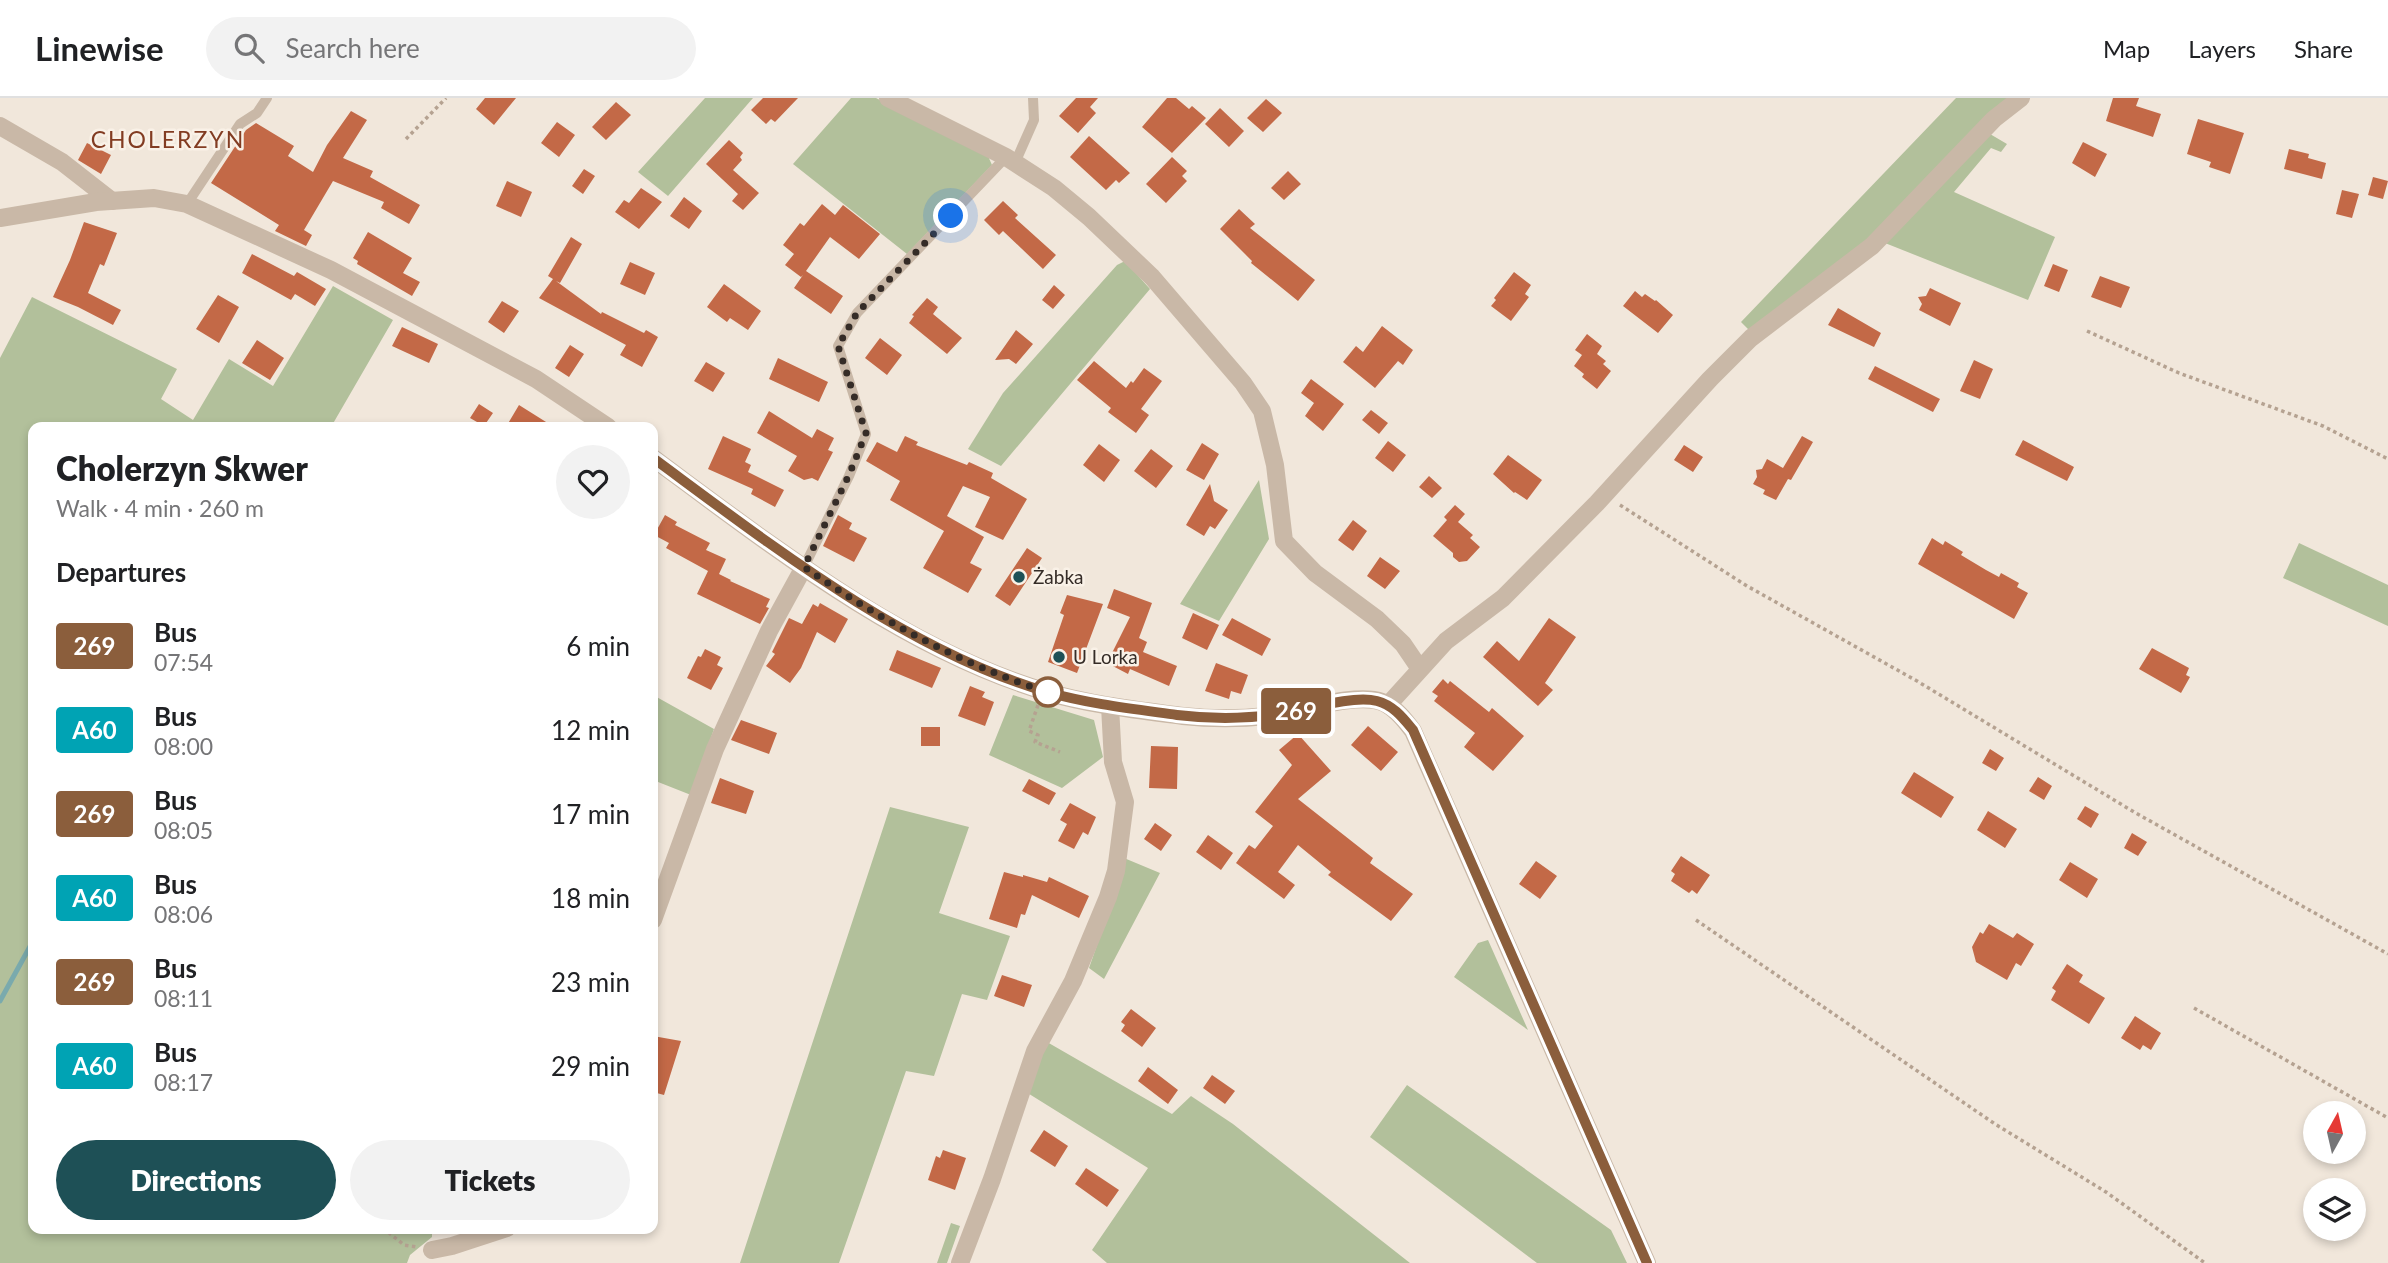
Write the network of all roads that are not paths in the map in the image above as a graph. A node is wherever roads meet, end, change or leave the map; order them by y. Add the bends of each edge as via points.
1 (267, 98) edge
2 (888, 98) edge
3 (1033, 98) edge
4 (2021, 98) edge
5 (0, 126) edge
6 (1011, 160) junction
7 (112, 201) junction
8 (187, 204) junction
9 (0, 218) edge
10 (600, 422) edge
11 (658, 462) edge
12 (804, 567) junction
13 (1420, 669) junction
14 (1388, 705) junction
15 (1110, 706) junction
16 (658, 906) edge
17 (489, 1234) edge
18 (432, 1250) road end
19 (960, 1263) edge
20 (1647, 1263) edge

1 - 8 lane via 257,113 240,124
2 - 6 street
3 - 6 lane via 1034,120
4 - 13 street via 1994,119 1872,246 1751,338 1503,598 1447,640
5 - 7 street via 62,162
6 - 12 lane via 857,313 838,346 866,433
6 - 13 street via 1089,217 1152,277 1242,383 1262,411 1275,465 1284,541 1315,573 1377,619
7 - 8 street via 154,198
7 - 9 street
8 - 10 street via 331,270 536,379
11 - 12 street
12 - 15 street via 954,655 1040,690
12 - 16 street via 715,749
13 - 14 street
14 - 15 street via 1354,700 1267,716 1228,717
14 - 20 street via 1413,730
15 - 19 street via 1113,762 1125,802 1116,871 1073,981 1035,1051
17 - 18 street

